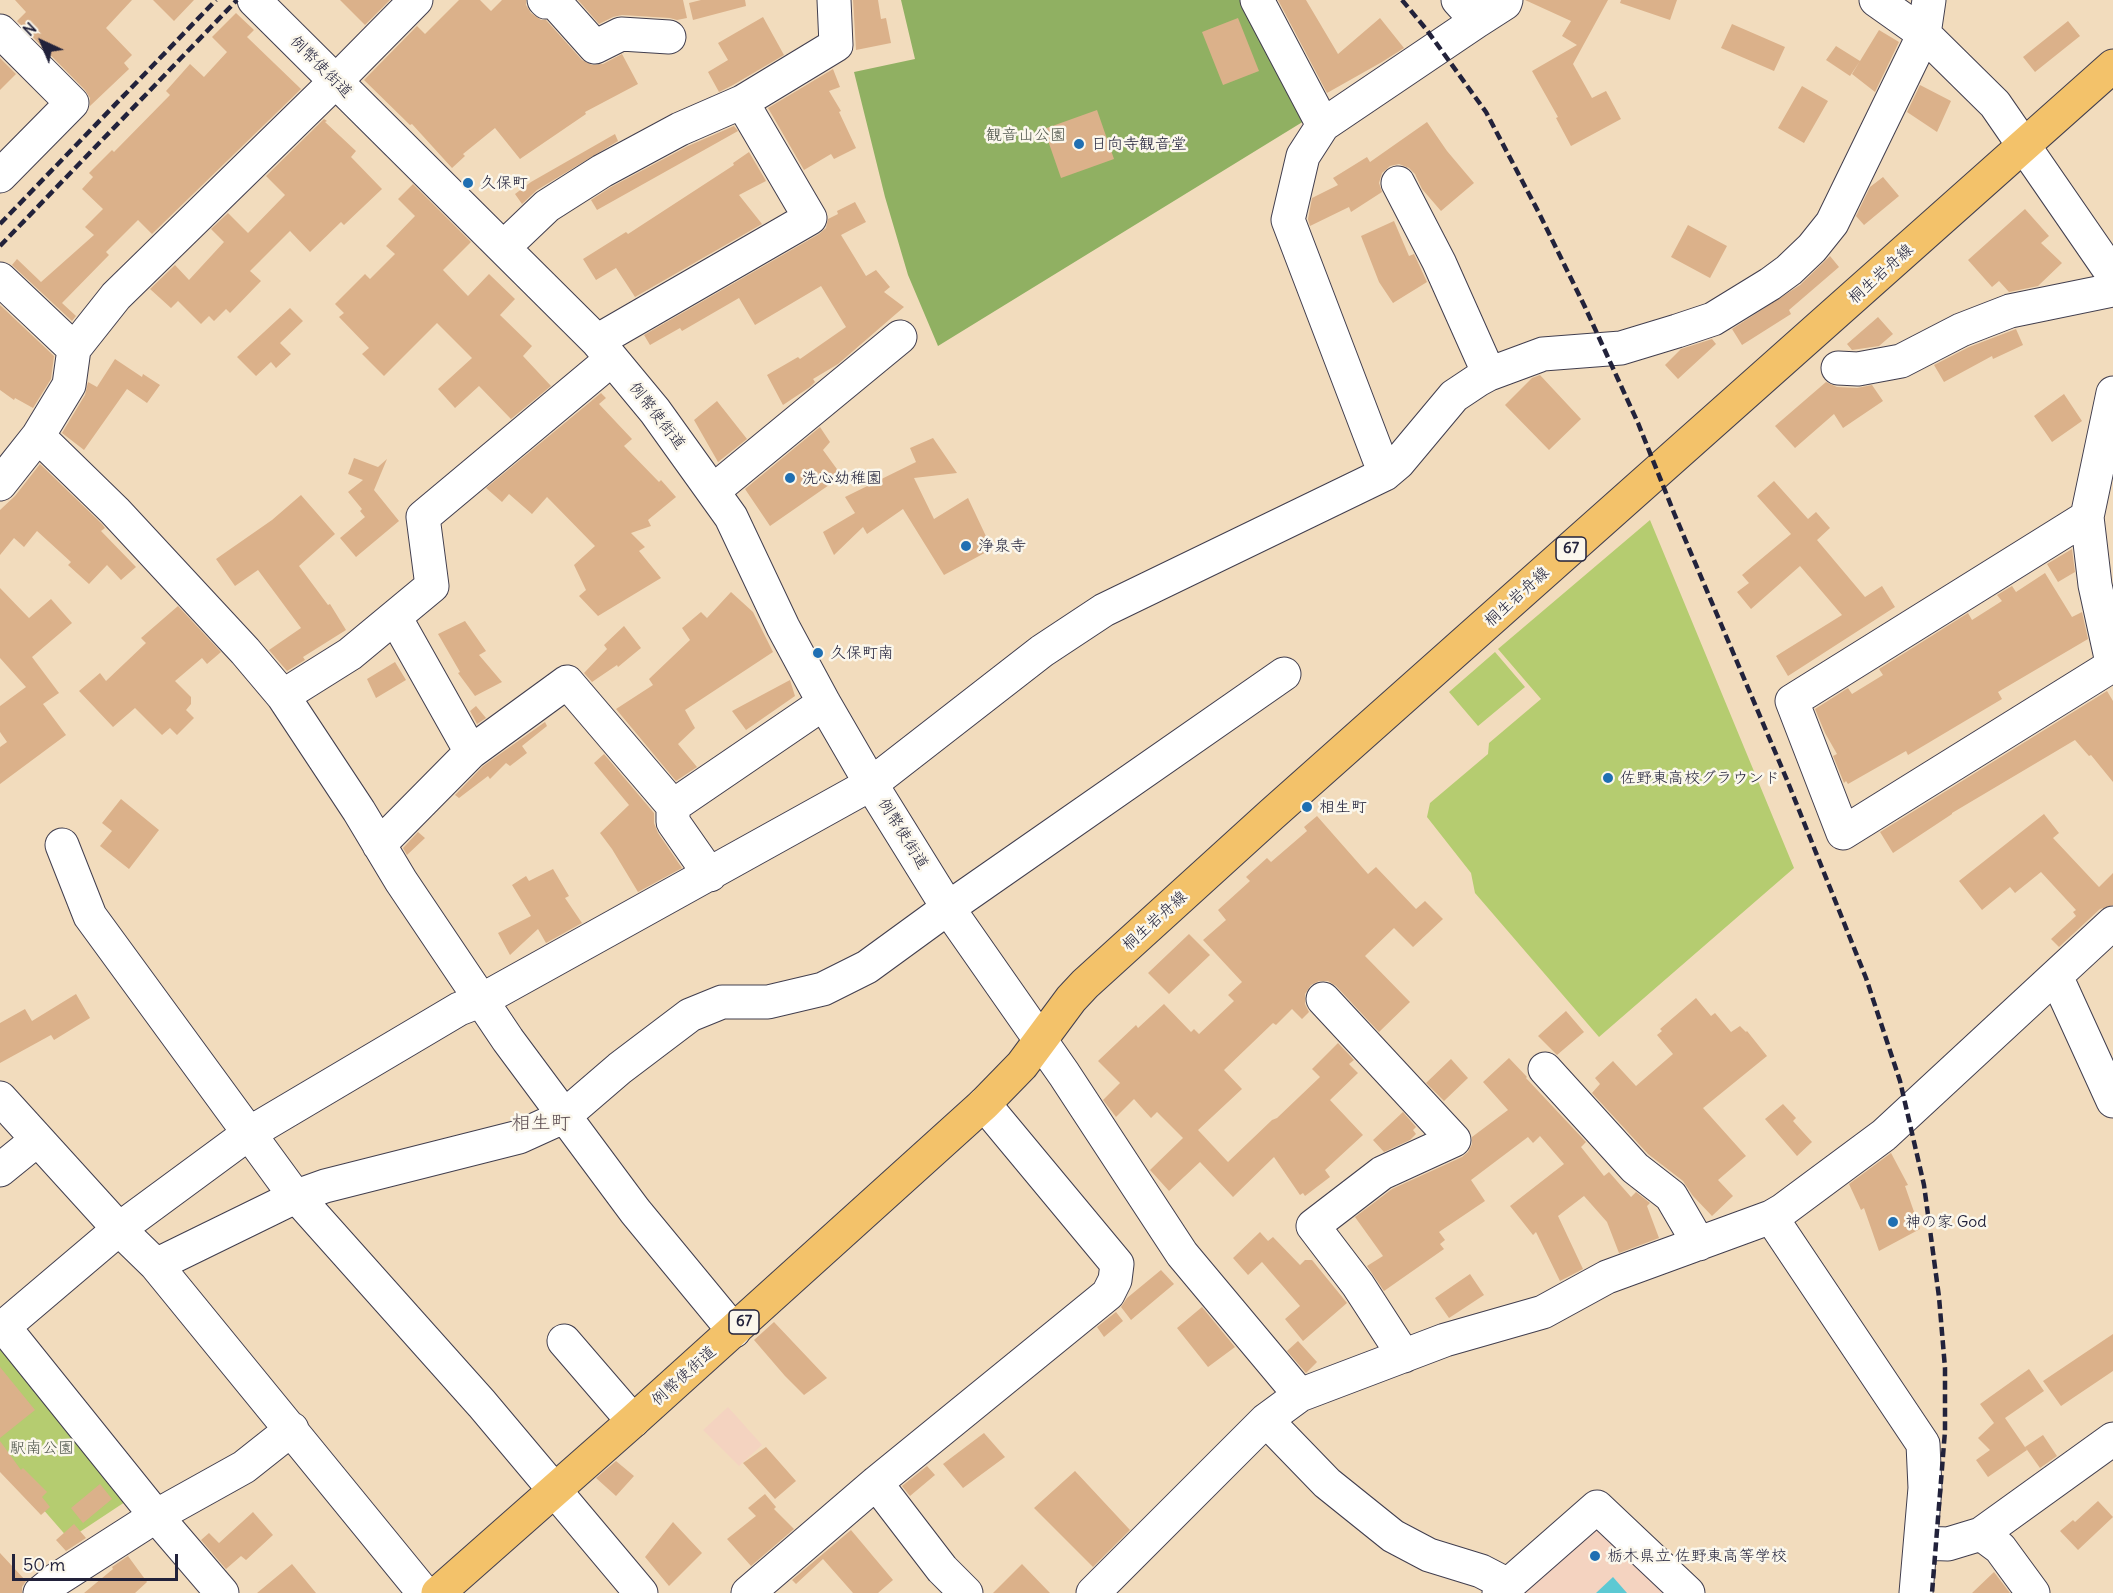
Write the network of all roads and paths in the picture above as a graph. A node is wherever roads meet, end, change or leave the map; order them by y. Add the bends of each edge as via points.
1 (254, 0) edge
2 (416, 0) edge
3 (544, 0) edge
4 (834, 0) edge
5 (1257, 0) edge
6 (1506, 0) edge
7 (1876, 0) edge
8 (1929, 0) edge
9 (1467, 11) edge
10 (0, 31) edge
11 (1924, 34) junction
12 (669, 37) dead end
13 (2113, 66) edge
14 (336, 81) junction
15 (742, 102) junction
16 (1323, 124) junction
17 (2025, 146) junction
18 (0, 176) edge
19 (1398, 183) dead end
20 (504, 248) junction
21 (2113, 275) edge
22 (0, 279) edge
23 (2113, 290) edge
24 (900, 337) dead end
25 (74, 349) junction
26 (605, 350) junction
27 (1838, 368) dead end
28 (1489, 374) junction
29 (2113, 393) edge
30 (38, 436) junction
31 (1384, 474) junction
32 (0, 484) edge
33 (713, 491) junction
34 (2087, 517) junction
35 (395, 617) junction
36 (2113, 666) edge
37 (1284, 674) dead end
38 (283, 696) junction
39 (824, 703) junction
40 (471, 752) junction
41 (872, 784) junction
42 (673, 806) junction
43 (379, 844) junction
44 (62, 845) dead end
45 (710, 875) junction
46 (948, 908) junction
47 (2113, 923) edge
48 (2056, 975) junction
49 (1323, 999) dead end
50 (480, 1001) junction
51 (1040, 1042) junction
52 (1545, 1069) dead end
53 (0, 1098) edge
54 (2113, 1101) edge
55 (984, 1104) junction
56 (563, 1117) junction
57 (248, 1134) junction
58 (37, 1140) junction
59 (0, 1170) edge
60 (297, 1196) junction
61 (1771, 1217) junction
62 (119, 1229) junction
63 (1699, 1244) junction
64 (156, 1265) junction
65 (2, 1329) edge
66 (734, 1331) junction
67 (564, 1341) dead end
68 (1404, 1356) junction
69 (1300, 1395) junction
70 (1266, 1420) junction
71 (633, 1421) junction
72 (292, 1429) junction
73 (2113, 1439) edge
74 (876, 1483) junction
75 (554, 1490) junction
76 (156, 1516) junction
77 (1981, 1534) junction
78 (1922, 1543) junction
79 (1504, 1589) edge
80 (40, 1593) edge
81 (222, 1593) edge
82 (424, 1593) edge
83 (438, 1593) edge
84 (641, 1593) edge
85 (748, 1593) edge
86 (966, 1593) edge
87 (1093, 1593) edge
88 (1688, 1593) edge
89 (1916, 1593) edge
90 (2034, 1593) edge

1 - 14 street, 例幣使街道
2 - 14 street
3 - 12 street via 553,0 595,47 621,34
4 - 15 street via 836,45
5 - 16 street
6 - 9 street
7 - 11 street
8 - 11 street
9 - 16 street
10 - 18 street via 72,103
11 - 17 street via 1995,104
11 - 28 street via 1832,223 1789,270 1713,319 1622,348 1543,354
13 - 17 main road, 桐生岩舟線 / 67
14 - 20 street, 例幣使街道
14 - 25 street via 116,296
15 - 20 street via 680,129 602,171 547,206
15 - 26 street via 810,218
16 - 31 street via 1303,156 1288,220
17 - 21 street
17 - 51 main road, 桐生岩舟線 / 67 via 1085,984
19 - 28 street via 1439,262
20 - 26 street, 例幣使街道
22 - 25 street
23 - 27 street via 2010,311 1961,330 1901,361 1858,369
24 - 33 street
25 - 30 street via 69,385
26 - 33 street, 例幣使街道
26 - 35 street via 423,517 432,586
28 - 31 street via 1454,396 1398,463
29 - 34 street
30 - 32 street
30 - 38 street via 123,520
31 - 41 street via 1104,610 1042,651
33 - 39 street, 例幣使街道 via 730,517
34 - 36 street via 2095,585
34 - 36 street via 1792,701 1844,832
35 - 38 street via 350,654
35 - 40 street
37 - 46 street
38 - 43 street
39 - 41 street, 例幣使街道
39 - 42 street
40 - 42 street via 567,682
40 - 43 street
41 - 45 street
41 - 46 street, 例幣使街道
42 - 45 street via 673,822
43 - 50 street
44 - 57 street via 90,916
45 - 50 street
46 - 51 street, 例幣使街道
46 - 56 street via 867,967 823,989 768,1002 722,1002 690,1015
47 - 48 street
48 - 54 street
48 - 61 street via 1884,1135
49 - 68 street via 1454,1140 1382,1173 1313,1226 1358,1285
50 - 56 street
50 - 57 street via 459,1009
51 - 55 main road, 例幣使街道 / 67
51 - 69 street via 1182,1254
52 - 63 street via 1635,1168 1671,1196
53 - 58 street
55 - 66 main road, 例幣使街道 / 67
55 - 74 street via 1117,1264 1115,1280 1108,1294
56 - 60 street via 519,1137
56 - 66 street
57 - 60 street
57 - 62 street
58 - 59 street
58 - 62 street
60 - 64 street
60 - 75 street
61 - 63 street
61 - 78 street via 1923,1444
62 - 64 street
62 - 65 street
63 - 68 street via 1607,1277 1543,1312
64 - 72 street
65 - 76 street
66 - 71 main road, 例幣使街道 / 67
67 - 71 street
68 - 69 street
69 - 70 street
70 - 79 street via 1327,1483 1393,1536 1429,1555 1481,1571
70 - 87 street
71 - 75 main road, 例幣使街道 / 67
72 - 76 street via 244,1467
72 - 82 street
73 - 77 street
74 - 85 street
74 - 86 street via 942,1569
75 - 83 main road, 例幣使街道 / 67
75 - 84 street
76 - 80 street
76 - 81 street
77 - 78 street via 1948,1544
77 - 90 street via 2000,1548
78 - 89 street
79 - 88 street via 1597,1507

